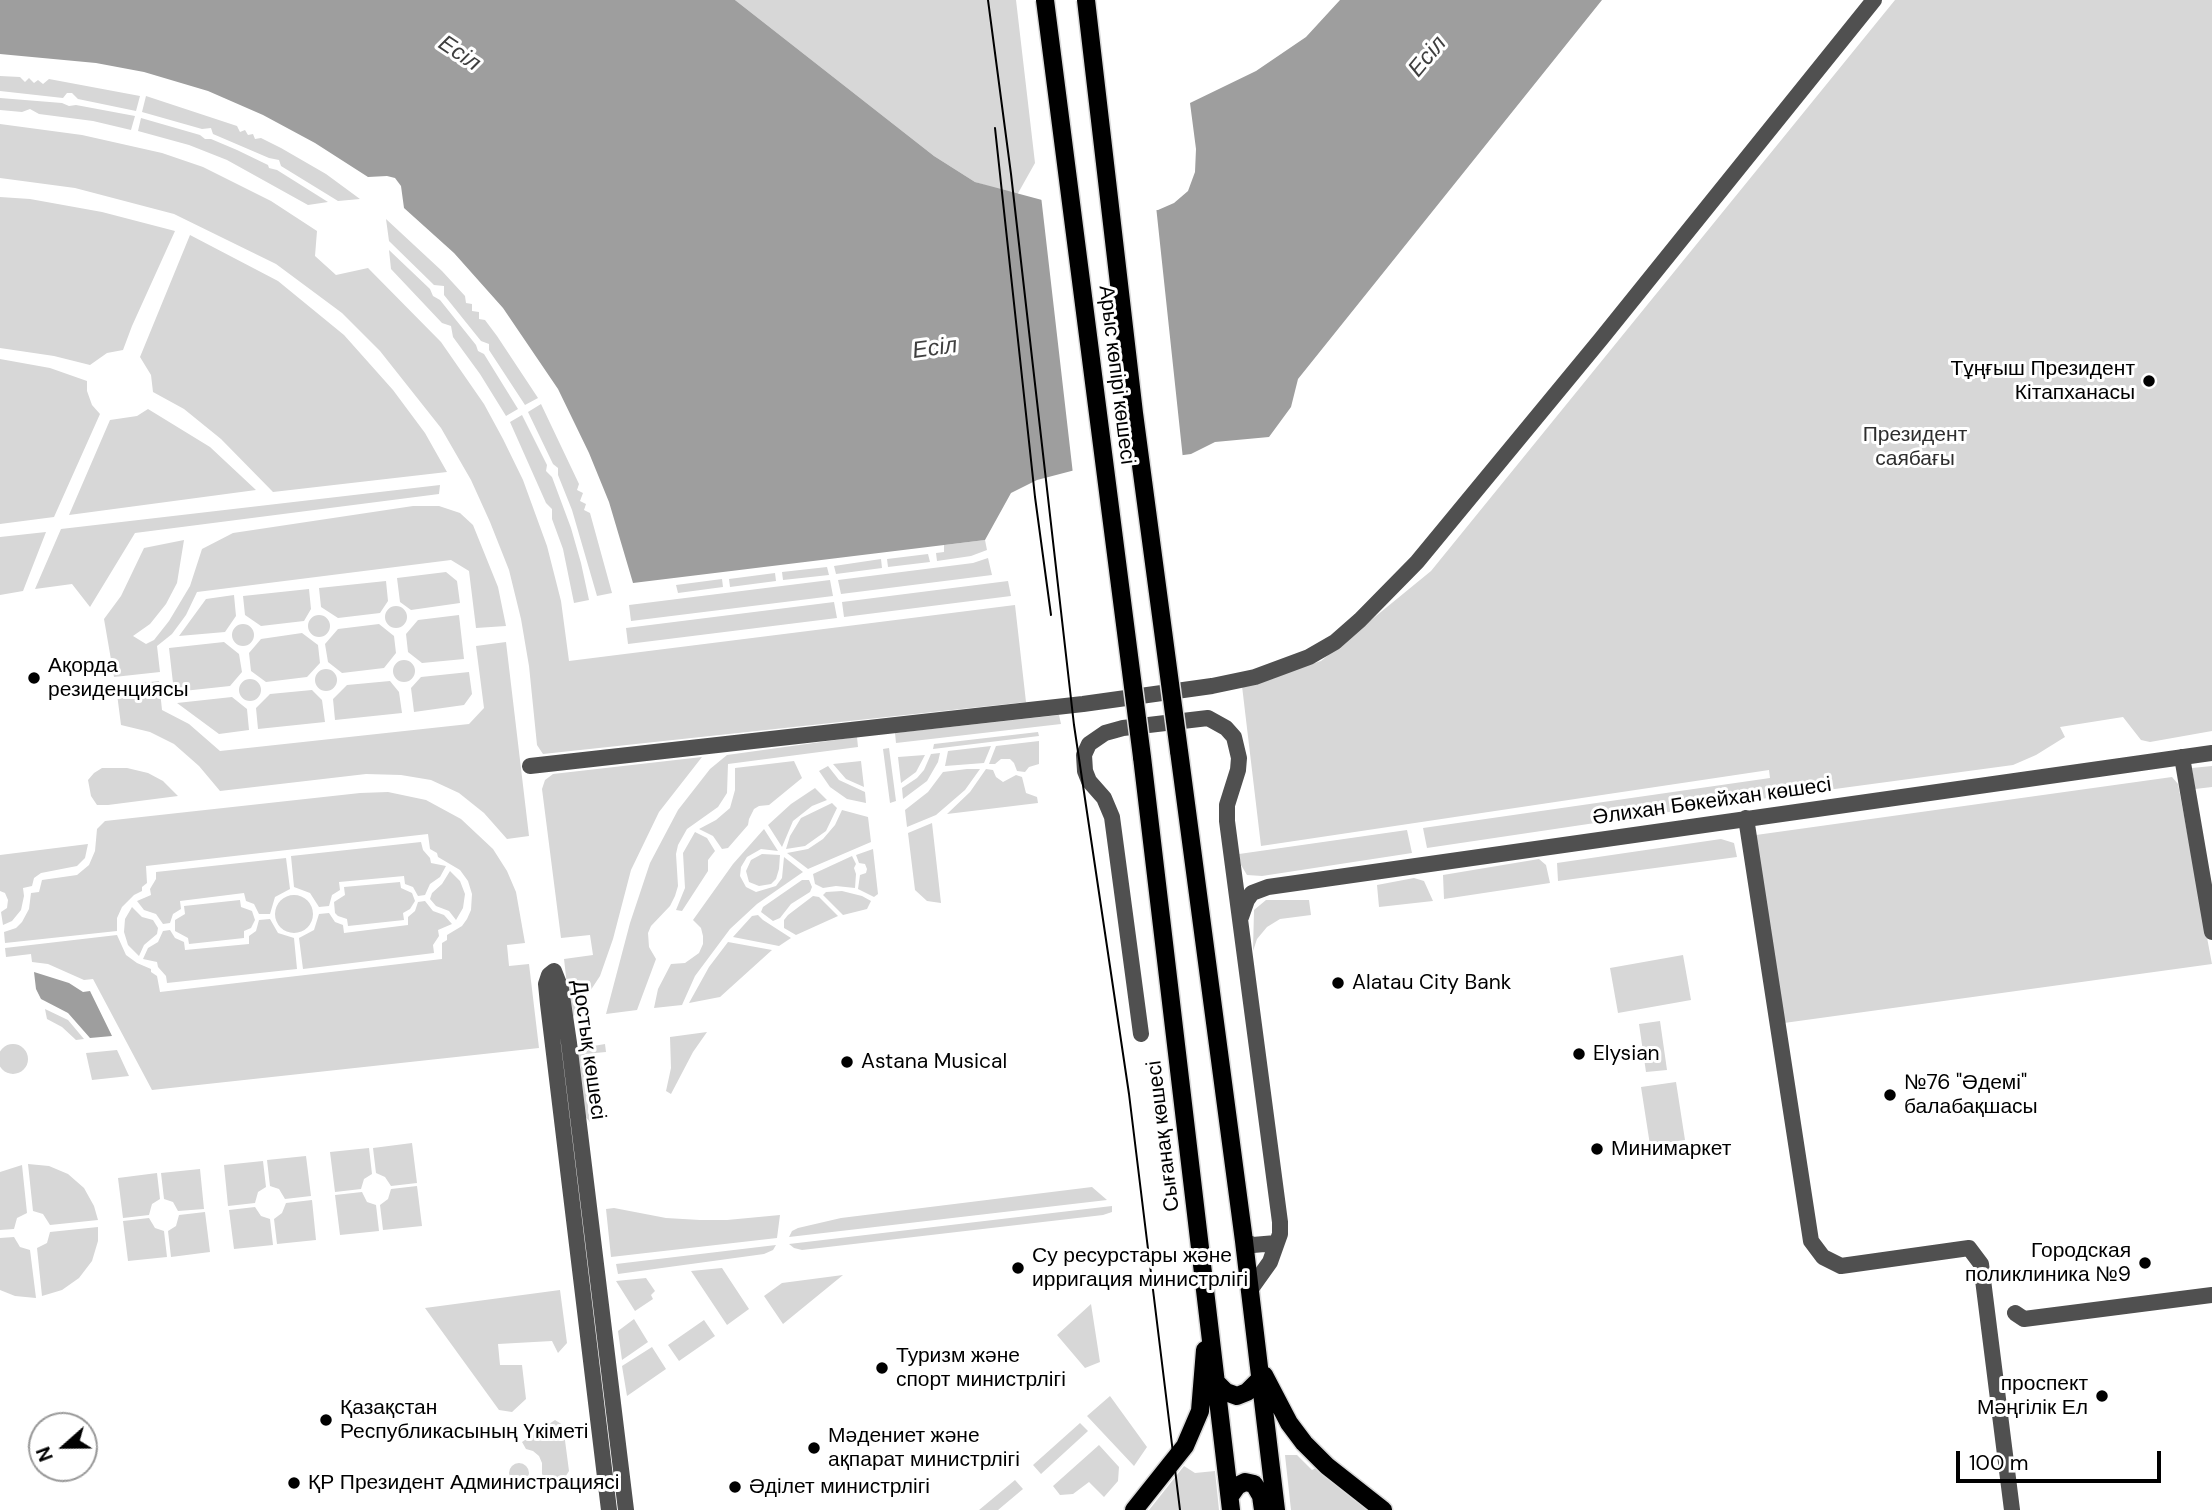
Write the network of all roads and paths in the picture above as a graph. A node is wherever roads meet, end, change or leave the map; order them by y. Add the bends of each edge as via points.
1 (1045, 0) edge
2 (1087, 0) edge
3 (1874, 0) edge
4 (2212, 753) edge
5 (1142, 757) joint
6 (2182, 757) junction
7 (530, 766) dead end
8 (1746, 818) junction
9 (1240, 923) junction
10 (2212, 932) edge
11 (1140, 1034) dead end
12 (1244, 1241) junction
13 (1276, 1243) junction
14 (1250, 1290) junction
15 (2212, 1295) edge
16 (1208, 1308) junction
17 (2015, 1313) dead end
18 (1259, 1371) junction
19 (1216, 1382) junction
20 (1231, 1503) edge
21 (609, 1510) edge
22 (626, 1510) edge
23 (1134, 1510) edge
24 (1263, 1510) edge
25 (1276, 1510) edge
26 (1382, 1510) edge
27 (2012, 1510) edge

1 - 5 main road, Арыс көпірі көшесі, bridge
2 - 12 main road, Арыс көпірі көшесі, bridge via 1134,413
3 - 7 street via 1417,562 1335,642 1309,657 1255,677 1212,686
4 - 6 street, Әлихан Бөкейхан көшесі
5 - 16 main road, Сығанақ көшесі
6 - 8 street, Әлихан Бөкейхан көшесі
6 - 10 street
8 - 9 street, Әлихан Бөкейхан көшесі via 1260,889 1247,900
8 - 27 street via 1811,1241 1823,1257 1841,1266 1969,1248 1981,1265
9 - 11 street via 1227,821 1240,758 1234,737 1218,722 1200,718 1123,728 1095,738 1088,744 1084,764 1089,781 1112,817
9 - 13 street via 1280,1222
12 - 13 street
12 - 14 main road
13 - 14 street via 1270,1262
14 - 18 main road
15 - 17 street via 2024,1319
16 - 19 main road, Сығанақ көшесі
16 - 23 main road via 1200,1411 1185,1446
18 - 19 main road via 1247,1392 1237,1396
18 - 25 main road
18 - 26 main road via 1304,1443
19 - 20 main road, Сығанақ көшесі
20 - 24 main road via 1237,1486 1245,1482 1254,1484
21 - 22 street, Достық көшесі via 548,1004 546,984 554,971 562,989

